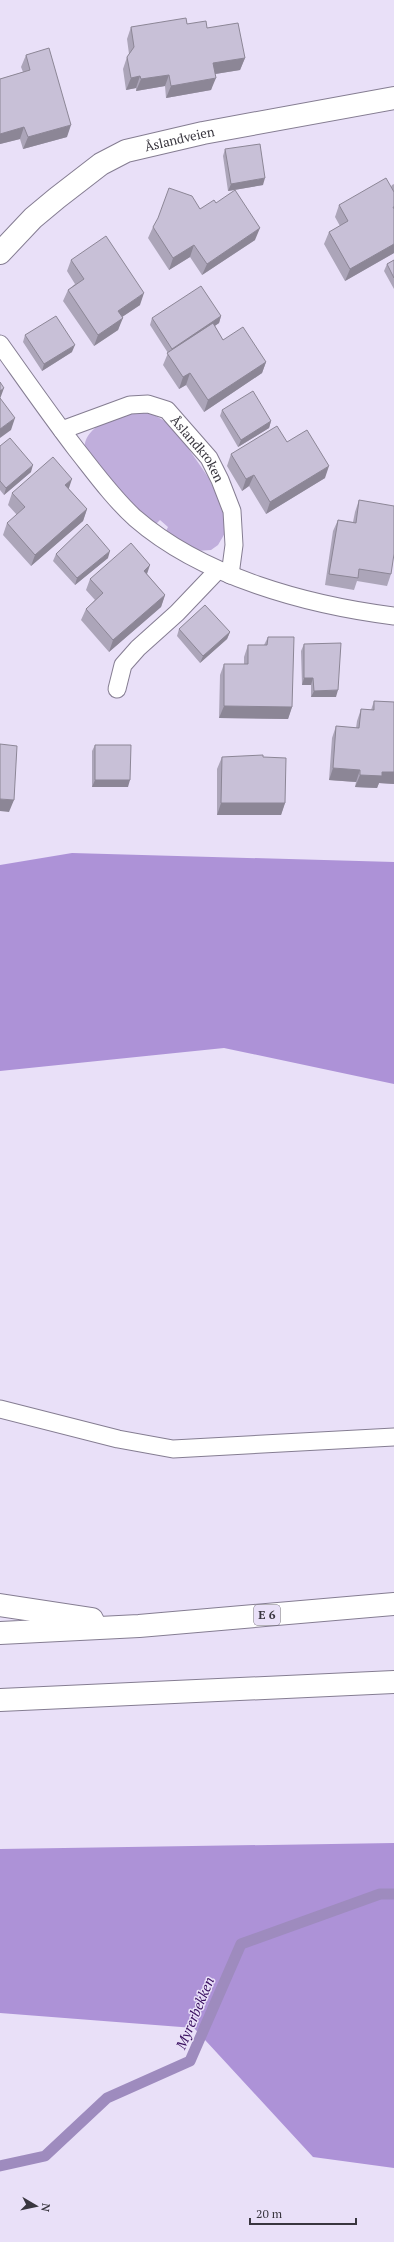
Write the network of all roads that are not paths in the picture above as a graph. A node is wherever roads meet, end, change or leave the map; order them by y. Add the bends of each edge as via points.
1 (394, 98) edge
2 (0, 253) edge
3 (0, 344) edge
4 (62, 430) junction
5 (224, 573) junction
6 (394, 616) edge
7 (117, 689) dead end
8 (0, 1409) edge
9 (394, 1437) edge
10 (394, 1604) edge
11 (0, 1605) edge
12 (139, 1626) junction
13 (0, 1632) edge
14 (394, 1682) edge
15 (0, 1700) edge

1 - 2 main road, Åslandveien via 203,133 126,151 101,164 57,198 33,218
3 - 4 lane
4 - 5 lane via 104,485 135,517 165,541
4 - 5 lane, Åslandkroken via 130,405 148,404 167,410 209,458 223,486 232,512 234,545
5 - 6 lane via 363,613
5 - 7 lane via 138,648 123,665
8 - 9 lane via 118,1439 173,1449
10 - 12 main road, E 6
11 - 12 main road, E 6
12 - 13 main road, E 6
14 - 15 main road

